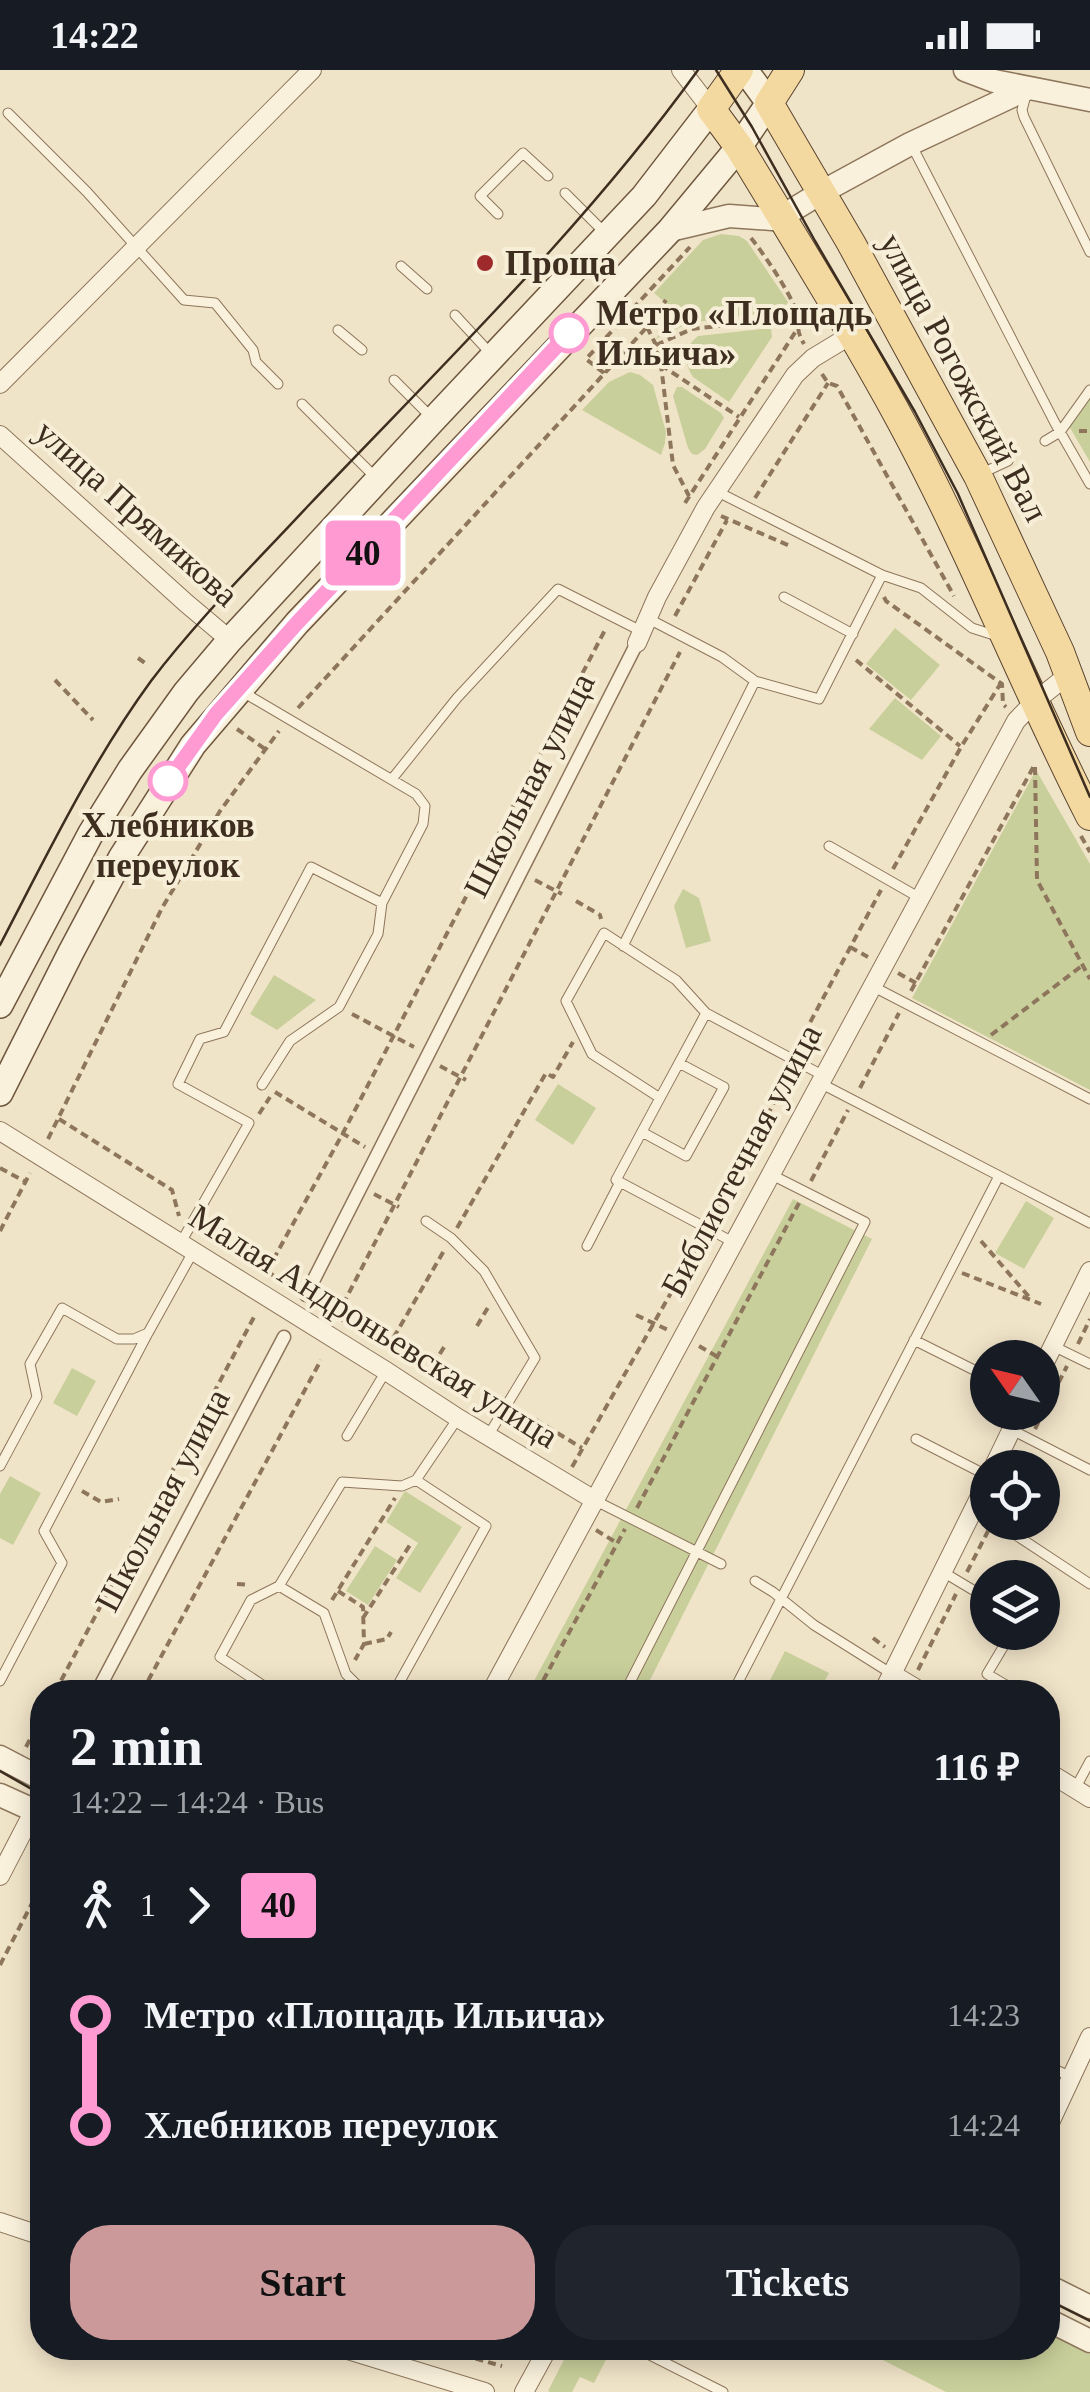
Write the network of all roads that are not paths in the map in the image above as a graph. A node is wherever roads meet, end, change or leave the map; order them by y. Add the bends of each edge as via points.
1 (312, 70) edge
2 (681, 70) edge
3 (742, 70) edge
4 (790, 70) edge
5 (977, 72) edge
6 (1033, 84) edge
7 (1090, 100) edge
8 (770, 103) junction
9 (711, 109) junction
10 (8, 114) dead end
11 (954, 122) junction
12 (910, 144) junction
13 (739, 147) junction
14 (548, 176) dead end
15 (822, 192) junction
16 (565, 193) dead end
17 (498, 214) dead end
18 (781, 218) junction
19 (670, 230) junction
20 (606, 235) junction
21 (137, 246) junction
22 (1090, 252) edge
23 (401, 266) dead end
24 (427, 289) dead end
25 (454, 315) dead end
26 (338, 330) dead end
27 (852, 335) junction
28 (362, 350) dead end
29 (493, 356) junction
30 (394, 380) dead end
31 (0, 384) edge
32 (278, 384) dead end
33 (1090, 390) edge
34 (302, 404) dead end
35 (434, 419) junction
36 (1060, 432) junction
37 (0, 435) edge
38 (1045, 441) dead end
39 (1008, 461) dead end
40 (978, 476) junction
41 (378, 480) junction
42 (1090, 484) edge
43 (716, 490) junction
44 (882, 576) junction
45 (784, 597) dead end
46 (642, 630) junction
47 (854, 634) junction
48 (1005, 638) junction
49 (230, 640) junction
50 (1068, 675) junction
51 (755, 681) junction
52 (238, 689) junction
53 (1034, 702) junction
54 (1090, 732) edge
55 (151, 740) junction
56 (183, 760) junction
57 (392, 780) junction
58 (1090, 816) edge
59 (828, 846) dead end
60 (920, 898) junction
61 (382, 903) junction
62 (623, 946) junction
63 (872, 986) junction
64 (0, 1006) edge
65 (706, 1013) junction
66 (18, 1058) junction
67 (679, 1063) junction
68 (0, 1079) edge
69 (822, 1079) junction
70 (262, 1084) dead end
71 (0, 1094) edge
72 (660, 1098) junction
73 (1090, 1099) edge
74 (0, 1132) edge
75 (642, 1132) junction
76 (770, 1174) junction
77 (999, 1176) junction
78 (620, 1182) junction
79 (426, 1221) dead end
80 (1090, 1223) edge
81 (733, 1242) junction
82 (587, 1246) dead end
83 (186, 1248) junction
84 (1090, 1271) edge
85 (306, 1296) dead end
86 (148, 1333) junction
87 (284, 1337) dead end
88 (914, 1340) junction
89 (1056, 1340) edge
90 (1060, 1349) edge
91 (385, 1362) junction
92 (1090, 1364) edge
93 (970, 1368) edge
94 (458, 1418) junction
95 (1012, 1430) joint
96 (347, 1436) dead end
97 (488, 1436) junction
98 (916, 1439) dead end
99 (1003, 1450) edge
100 (0, 1466) edge
101 (970, 1468) edge
102 (1090, 1470) edge
103 (416, 1480) junction
104 (596, 1501) junction
105 (970, 1529) edge
106 (1023, 1540) edge
107 (698, 1552) junction
108 (721, 1564) dead end
109 (942, 1572) junction
110 (756, 1581) dead end
111 (1090, 1584) edge
112 (280, 1586) junction
113 (970, 1589) edge
114 (780, 1598) junction
115 (1001, 1650) edge
116 (892, 1674) junction
117 (103, 1680) edge
118 (255, 1680) edge
119 (349, 1680) edge
120 (401, 1680) edge
121 (499, 1680) edge
122 (631, 1680) edge
123 (738, 1680) edge
124 (889, 1680) edge
125 (902, 1680) edge
126 (997, 1680) edge
127 (0, 1681) edge
128 (1090, 1761) edge
129 (1060, 1779) edge
130 (1082, 1793) edge
131 (0, 1795) edge
132 (30, 1804) edge
133 (30, 1824) edge
134 (0, 1876) edge
135 (1090, 2036) edge
136 (1060, 2071) edge
137 (1071, 2076) junction
138 (1060, 2100) edge
139 (0, 2222) edge
140 (30, 2232) edge
141 (1060, 2292) edge
142 (1090, 2307) edge
143 (1060, 2326) edge
144 (1090, 2341) edge
145 (380, 2360) edge
146 (542, 2360) edge
147 (660, 2360) edge
148 (528, 2391) edge
149 (485, 2392) edge
150 (723, 2392) edge

1 - 21 street
2 - 9 street
3 - 8 main road, улица Рогожский Вал
3 - 9 main road
4 - 8 main road
5 - 6 street
5 - 11 street
6 - 7 street
6 - 11 street
6 - 22 lane via 1024,117
8 - 13 main road
8 - 15 main road, улица Рогожский Вал
9 - 13 main road
9 - 20 main road
10 - 21 lane
11 - 12 street
12 - 15 street
12 - 36 lane
13 - 18 main road
13 - 19 main road
14 - 17 lane via 524,153 480,196
15 - 18 street
15 - 40 main road, улица Рогожский Вал
16 - 20 lane
18 - 19 street via 729,216
18 - 27 main road
19 - 52 main road
20 - 29 main road
21 - 31 street
21 - 32 lane via 184,300 216,303
23 - 24 lane
25 - 29 lane
26 - 28 lane
27 - 43 street, Школьная улица via 796,375
27 - 48 main road
29 - 35 main road
30 - 35 lane
33 - 36 lane
34 - 41 lane
35 - 41 main road
36 - 38 lane
36 - 42 lane
37 - 49 street, улица Прямикова
39 - 40 lane
40 - 50 main road, улица Рогожский Вал
41 - 49 main road
43 - 44 lane
43 - 46 street, Школьная улица
44 - 47 lane
44 - 48 lane via 921,588 972,628
45 - 47 lane
46 - 51 lane via 668,628
46 - 57 lane via 558,589
46 - 85 street, Школьная улица
47 - 51 lane via 819,699
48 - 53 main road
49 - 55 main road
50 - 53 street, Библиотечная улица
50 - 54 main road, улица Рогожский Вал
51 - 62 lane
52 - 56 main road
52 - 57 lane
53 - 58 main road
53 - 60 street, Библиотечная улица via 1016,721
55 - 56 street via 164,730 176,734 185,743
55 - 64 main road via 91,833
56 - 66 main road via 121,858
57 - 61 lane via 425,806 423,824
59 - 60 lane
60 - 63 street, Библиотечная улица
61 - 70 lane via 378,934 339,1007 290,1042
61 - 83 lane via 311,866 224,1032 200,1039 178,1084 249,1124 192,1223
62 - 65 lane via 676,980
62 - 72 lane via 604,933 566,1001 592,1054
63 - 69 street, Библиотечная улица
63 - 73 lane
65 - 67 lane
65 - 69 lane
66 - 68 street
66 - 71 main road
67 - 72 lane
67 - 75 lane via 724,1087 686,1156
69 - 76 street, Библиотечная улица
69 - 77 lane
72 - 75 lane
74 - 83 street, Малая Андроньевская улица
75 - 78 lane
76 - 81 street, Библиотечная улица
76 - 107 lane via 865,1222
77 - 80 lane
77 - 88 lane
78 - 81 lane
78 - 82 lane
79 - 97 lane via 484,1272 535,1358
81 - 104 street, Библиотечная улица
83 - 86 lane
83 - 91 street, Малая Андроньевская улица
84 - 89 street
86 - 100 lane via 117,1339 62,1308 30,1364 37,1397
86 - 127 lane via 44,1531 62,1563
87 - 117 street, Школьная улица
88 - 93 lane
88 - 114 lane
90 - 92 lane
91 - 94 street, Малая Андроньевская улица
91 - 96 lane
94 - 97 street, Малая Андроньевская улица
94 - 103 lane
95 - 99 street
95 - 102 lane
97 - 104 street, Малая Андроньевская улица
98 - 101 lane
103 - 112 lane via 402,1486 342,1482
103 - 120 lane via 486,1526
104 - 107 lane, Малая Андроньевская улица
104 - 121 street, Библиотечная улица
105 - 109 street
106 - 111 lane
107 - 108 lane, Малая Андроньевская улица
107 - 122 lane
109 - 113 lane
109 - 116 street
110 - 114 lane
112 - 118 lane via 250,1600 220,1657
112 - 119 lane via 324,1613
114 - 116 lane
114 - 123 lane
115 - 126 lane via 987,1674
116 - 124 street
116 - 125 street
128 - 130 lane
129 - 130 street
131 - 132 street
133 - 134 street
135 - 137 street
136 - 137 lane
137 - 138 street
139 - 140 street
141 - 142 street
143 - 144 street
145 - 149 street
146 - 148 street
147 - 150 lane

